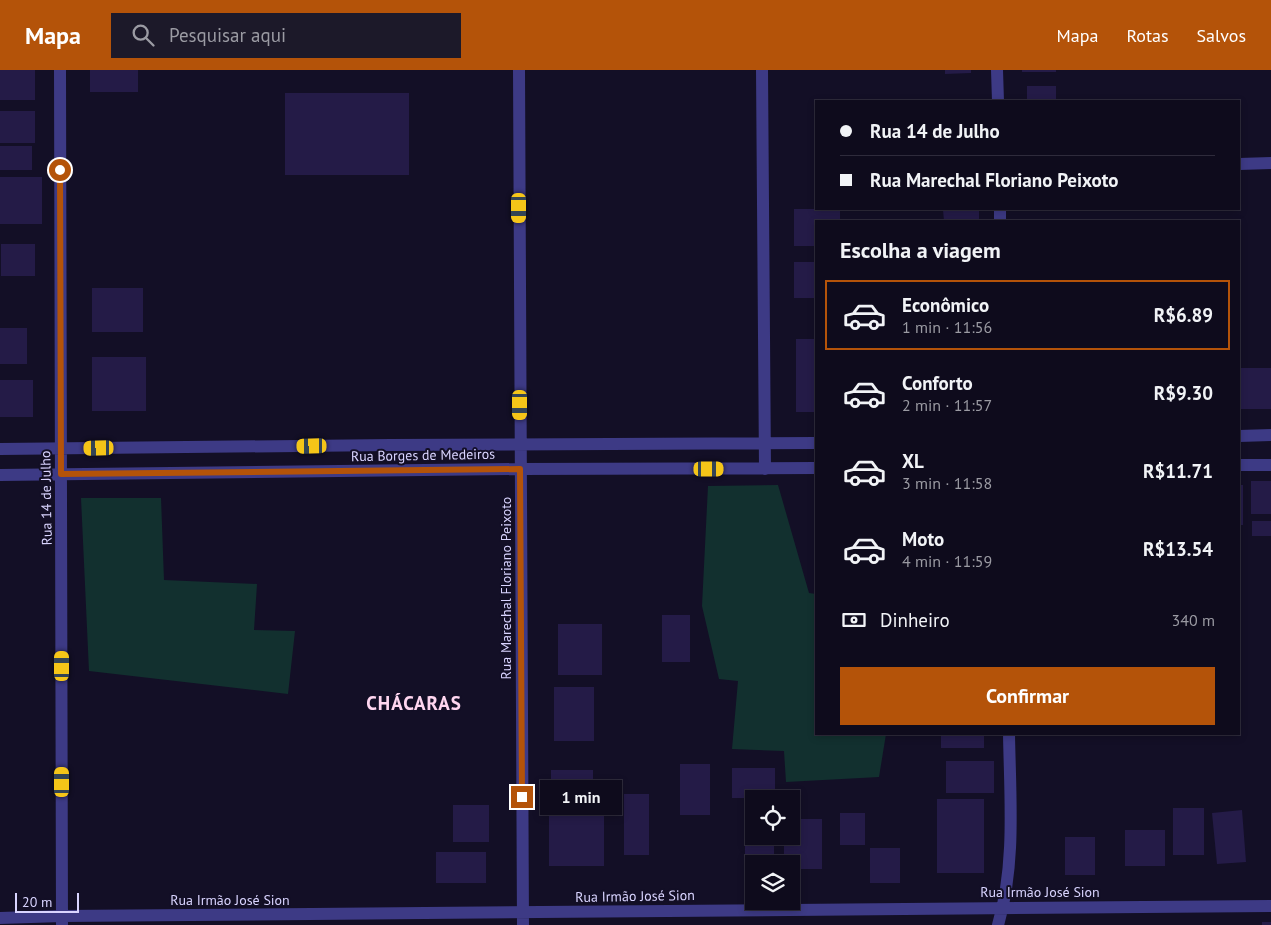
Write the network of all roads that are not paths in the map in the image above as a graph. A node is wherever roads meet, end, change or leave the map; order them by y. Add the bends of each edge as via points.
1 (60, 70) edge
2 (518, 70) edge
3 (762, 70) edge
4 (997, 70) edge
5 (998, 100) edge
6 (1271, 163) edge
7 (1240, 164) edge
8 (1271, 435) edge
9 (1240, 436) edge
10 (764, 443) junction
11 (815, 443) edge
12 (520, 444) junction
13 (0, 449) edge
14 (60, 449) junction
15 (1240, 465) edge
16 (1271, 465) edge
17 (815, 468) edge
18 (520, 469) junction
19 (765, 469) junction
20 (61, 474) junction
21 (0, 475) edge
22 (1009, 735) edge
23 (1271, 906) edge
24 (1003, 908) junction
25 (0, 918) edge
26 (523, 919) edge
27 (62, 921) edge
28 (998, 925) edge

1 - 14 street, Rua 14 de Julho
2 - 12 street, Rua Marechal Floriano Peixoto
3 - 10 street
4 - 5 street
6 - 7 street
8 - 9 street
10 - 11 street, Rua Borges de Medeiros
10 - 12 street, Rua Borges de Medeiros
10 - 19 street
12 - 14 street, Rua Borges de Medeiros
12 - 18 street, Rua Marechal Floriano Peixoto
13 - 14 street, Rua Borges de Medeiros
14 - 20 street, Rua 14 de Julho
15 - 16 street
17 - 19 street, Rua Borges de Medeiros
18 - 19 street, Rua Borges de Medeiros
18 - 20 street, Rua Borges de Medeiros
18 - 26 street, Rua Marechal Floriano Peixoto
20 - 21 street, Rua Borges de Medeiros
20 - 27 street, Rua 14 de Julho
22 - 24 street via 1010,838
23 - 24 street, Rua Irmão José Sion
24 - 26 street, Rua Irmão José Sion
24 - 28 street
25 - 27 street, Rua Irmão José Sion
26 - 27 street, Rua Irmão José Sion

